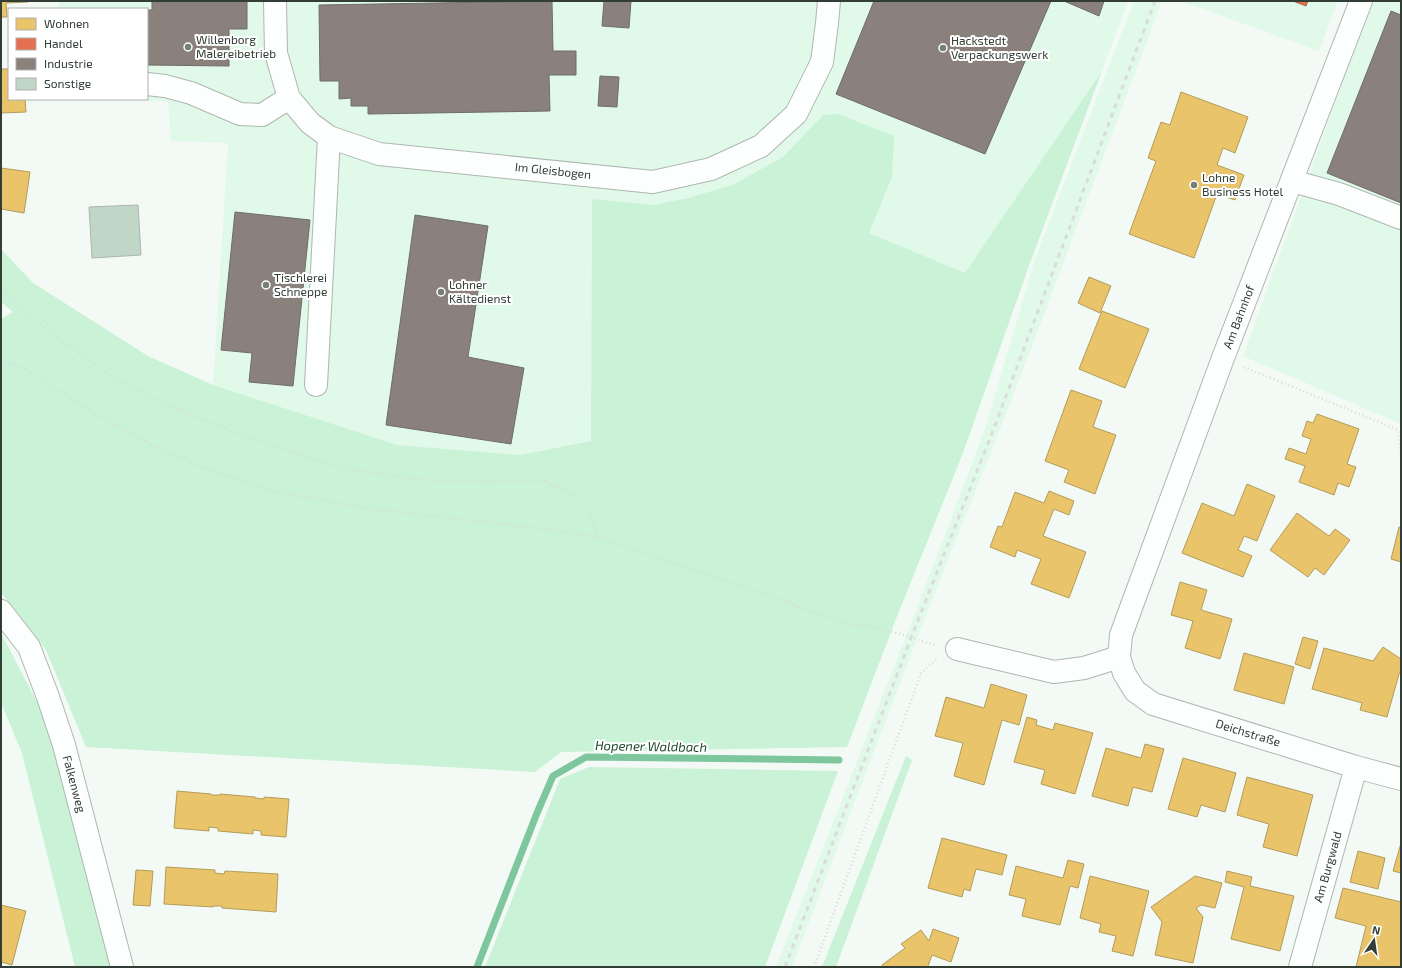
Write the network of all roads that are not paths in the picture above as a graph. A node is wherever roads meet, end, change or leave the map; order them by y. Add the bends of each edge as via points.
1 (275, 1) edge
2 (828, 1) edge
3 (1361, 1) edge
4 (148, 84) edge
5 (289, 98) junction
6 (329, 137) junction
7 (1292, 180) junction
8 (1401, 218) edge
9 (316, 386) dead end
10 (1, 611) edge
11 (1120, 646) junction
12 (957, 649) road end
13 (1356, 767) junction
14 (1401, 779) edge
15 (122, 967) edge
16 (1300, 967) edge

1 - 5 street, Im Gleisbogen via 276,53
2 - 6 street, Im Gleisbogen via 822,62 796,114 761,146 711,169 654,182 379,154
3 - 7 street, Am Bahnhof
4 - 5 street via 191,93 240,114 262,114
5 - 6 street, Im Gleisbogen via 310,123
6 - 9 street
7 - 8 street via 1339,194
7 - 11 street, Am Bahnhof via 1223,358
10 - 15 street, Falkenweg via 29,647 64,745
11 - 12 street via 1084,668 1054,672
11 - 13 street, Deichstraße via 1124,673 1135,691 1153,704
13 - 14 street, Deichstraße
13 - 16 street, Am Burgwald

